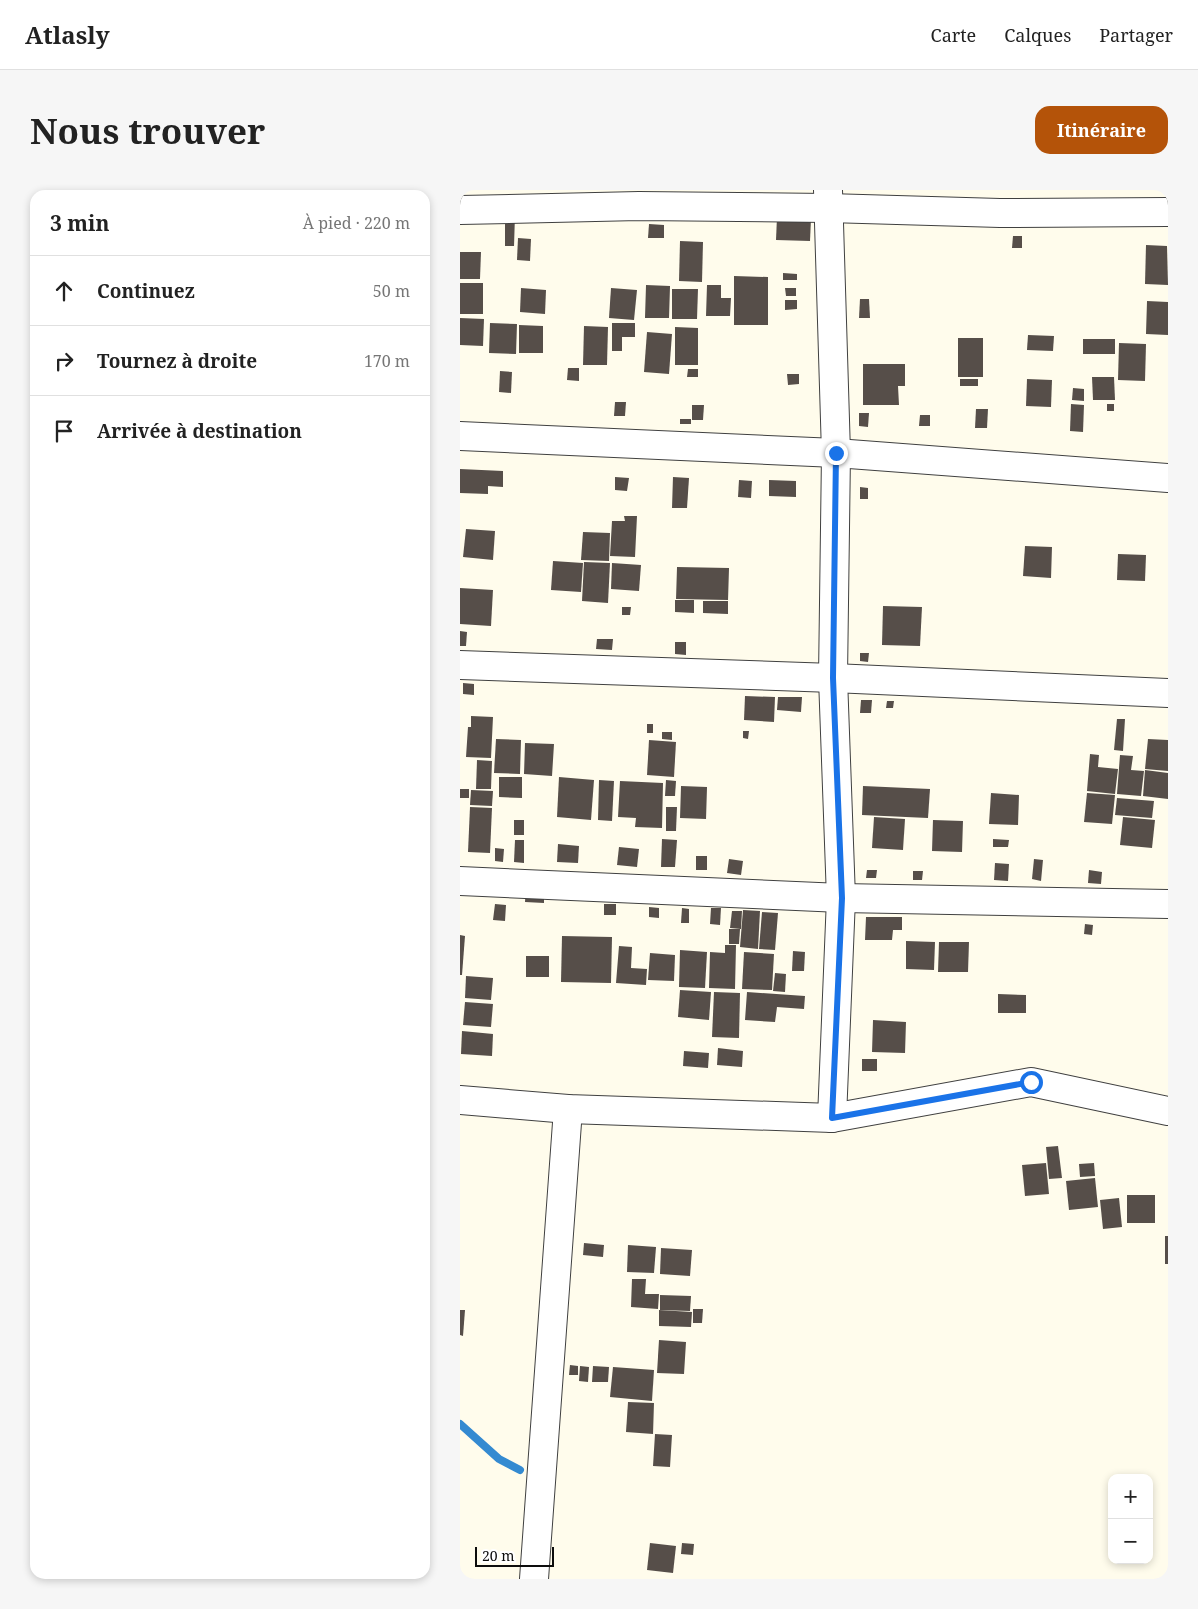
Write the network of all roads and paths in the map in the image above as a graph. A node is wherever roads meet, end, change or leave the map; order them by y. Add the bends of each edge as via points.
1 (828, 199) edge
2 (460, 210) edge
3 (1168, 212) edge
4 (460, 436) edge
5 (836, 453) junction
6 (1168, 478) edge
7 (460, 665) edge
8 (833, 678) junction
9 (1168, 693) edge
10 (460, 881) edge
11 (842, 898) junction
12 (1168, 904) edge
13 (460, 1100) edge
14 (568, 1109) junction
15 (1168, 1111) edge
16 (832, 1118) junction
17 (534, 1579) edge

1 - 2 street
1 - 3 street via 1000,213
1 - 5 street
4 - 5 street
5 - 6 street
5 - 8 street
7 - 8 street
8 - 9 street
8 - 11 street
10 - 11 street
11 - 12 street
11 - 16 street
13 - 14 street
14 - 16 street
14 - 17 street
15 - 16 street via 1031,1082

